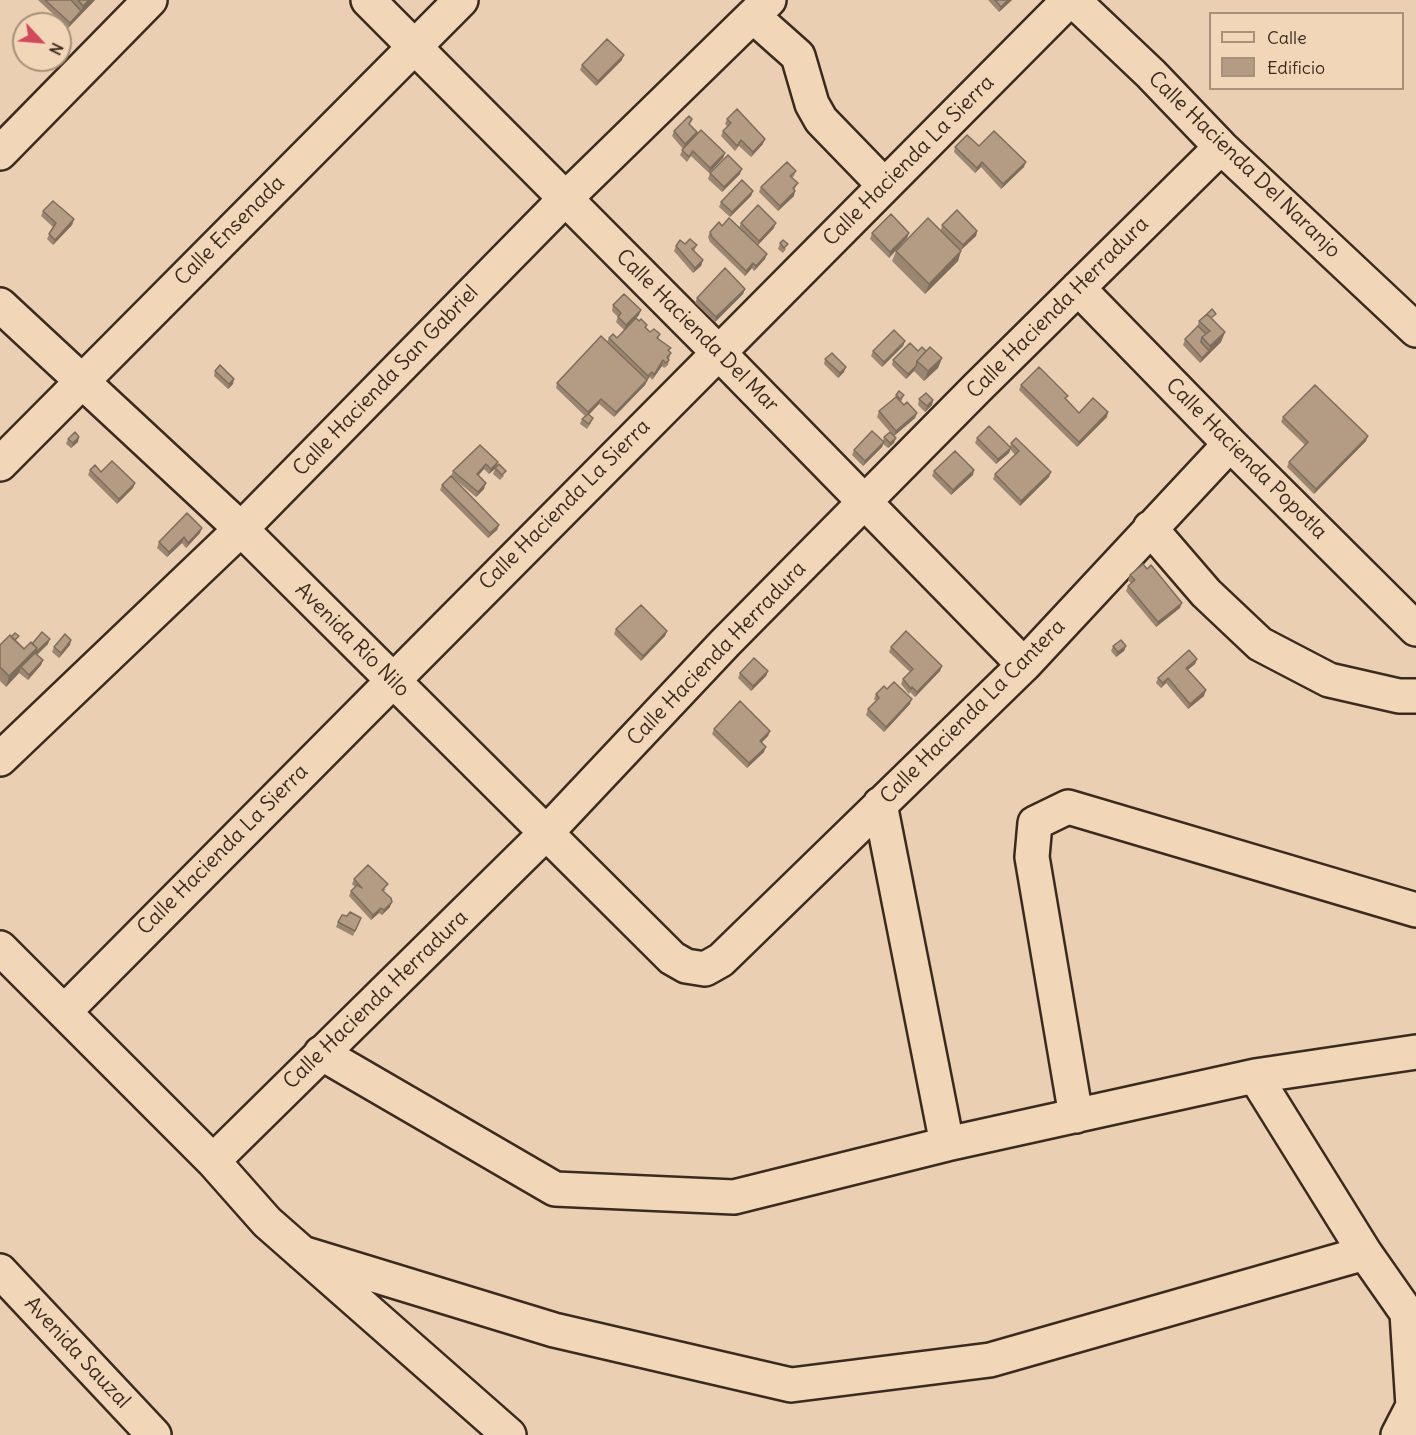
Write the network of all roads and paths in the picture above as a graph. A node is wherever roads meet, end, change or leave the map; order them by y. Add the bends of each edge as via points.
1 (368, 0) edge
2 (461, 0) edge
3 (1071, 0) edge
4 (146, 1) edge
5 (761, 8) edge
6 (413, 48) junction
7 (1221, 147) junction
8 (0, 153) edge
9 (884, 185) junction
10 (565, 199) junction
11 (1078, 288) junction
12 (0, 305) edge
13 (1416, 330) edge
14 (718, 352) junction
15 (80, 381) junction
16 (1230, 444) junction
17 (0, 464) edge
18 (865, 501) junction
19 (1150, 528) junction
20 (242, 529) junction
21 (1416, 629) edge
22 (1024, 665) junction
23 (391, 680) junction
24 (1416, 696) edge
25 (0, 759) edge
26 (880, 804) junction
27 (546, 833) junction
28 (1416, 909) edge
29 (0, 948) edge
30 (705, 969) joint
31 (64, 1012) junction
32 (1416, 1052) edge
33 (321, 1053) junction
34 (1255, 1076) junction
35 (1076, 1116) junction
36 (947, 1144) junction
37 (213, 1161) junction
38 (302, 1253) junction
39 (1365, 1253) junction
40 (0, 1271) edge
41 (154, 1435) edge
42 (509, 1435) edge
43 (1398, 1435) edge

1 - 6 street, Calle Hacienda Del Mar
2 - 6 street, Calle Ensenada
3 - 7 street, Calle Hacienda Del Naranjo via 1151,74
3 - 9 street, Calle Hacienda La Sierra
4 - 8 street
5 - 9 street via 798,56 812,104 821,120
5 - 10 street, Calle Hacienda San Gabriel
6 - 10 street, Calle Hacienda Del Mar
6 - 15 street, Calle Ensenada
7 - 11 street, Calle Hacienda Herradura
7 - 13 street, Calle Hacienda Del Naranjo
9 - 14 street, Calle Hacienda La Sierra
10 - 14 street, Calle Hacienda Del Mar
10 - 20 street, Calle Hacienda San Gabriel
11 - 16 street, Calle Hacienda Popotla
11 - 18 street, Calle Hacienda Herradura
12 - 15 street, Avenida Río Nilo
14 - 18 street, Calle Hacienda Del Mar
14 - 23 street, Calle Hacienda La Sierra
15 - 17 street, Calle Ensenada
15 - 20 street, Avenida Río Nilo
16 - 19 street, Calle Hacienda La Cantera
16 - 21 street, Calle Hacienda Popotla
18 - 22 street, Calle Hacienda Del Mar
18 - 27 street, Calle Hacienda Herradura
19 - 22 street, Calle Hacienda La Cantera
19 - 24 street via 1206,593 1260,644 1329,680 1399,696
20 - 23 street, Avenida Río Nilo
20 - 25 street, Calle Hacienda San Gabriel
22 - 26 street, Calle Hacienda La Cantera
23 - 27 street, Avenida Río Nilo
23 - 31 street, Calle Hacienda La Sierra
26 - 30 street, Calle Hacienda La Cantera via 721,960
26 - 36 street
27 - 30 street, Avenida Río Nilo via 672,958
27 - 33 street, Calle Hacienda Herradura
28 - 35 street via 1068,807 1035,823 1032,857
29 - 31 street
31 - 37 street
32 - 34 street
33 - 36 street via 555,1189 734,1197
33 - 37 street, Calle Hacienda Herradura
34 - 35 street
34 - 39 street
35 - 36 street
37 - 38 street via 267,1222
38 - 39 street via 554,1330 791,1385 990,1360
38 - 42 street
39 - 43 street via 1407,1313 1413,1406
40 - 41 street, Avenida Sauzal

